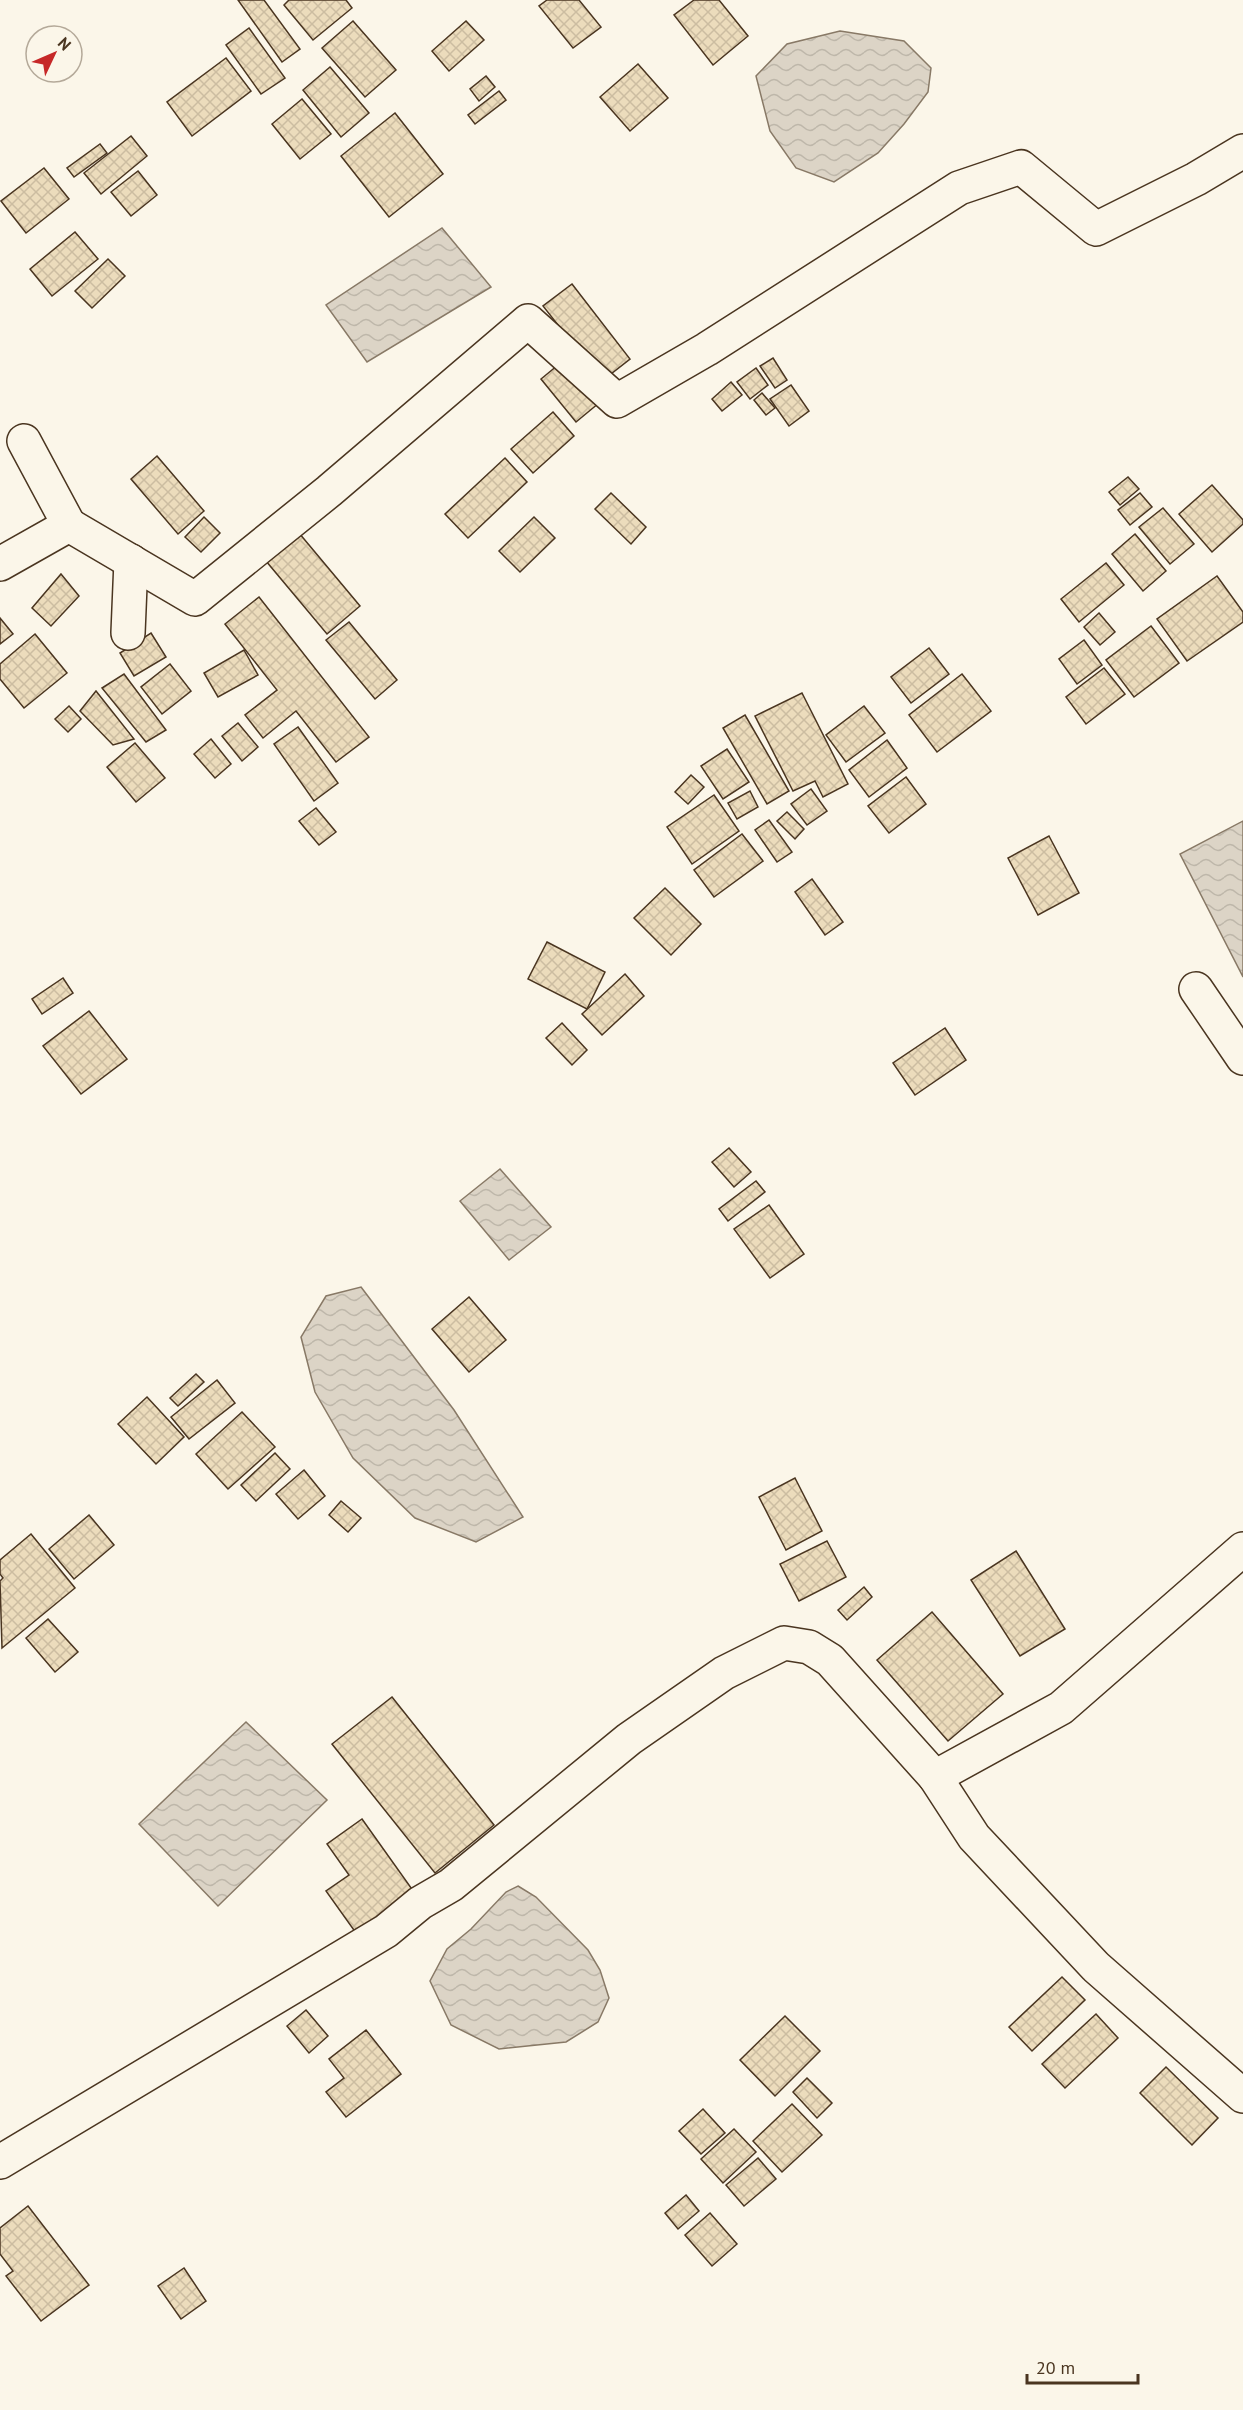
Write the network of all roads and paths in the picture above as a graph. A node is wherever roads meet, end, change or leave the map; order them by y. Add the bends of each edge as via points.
1 (1243, 151) edge
2 (24, 441) dead end
3 (69, 525) junction
4 (131, 561) junction
5 (0, 564) edge
6 (128, 633) dead end
7 (1196, 989) dead end
8 (1243, 1058) edge
9 (1243, 1549) edge
10 (935, 1777) junction
11 (1243, 2096) edge
12 (0, 2162) edge

1 - 4 street via 1096,229 1021,167 959,188 707,349 617,401 528,321 195,599
2 - 3 street
3 - 4 street
3 - 5 street
4 - 6 street
7 - 8 street
9 - 10 street via 1061,1708
10 - 11 street via 974,1838 1096,1967
10 - 12 street via 830,1660 809,1647 784,1643 724,1673 629,1738 451,1885 420,1903 386,1931

